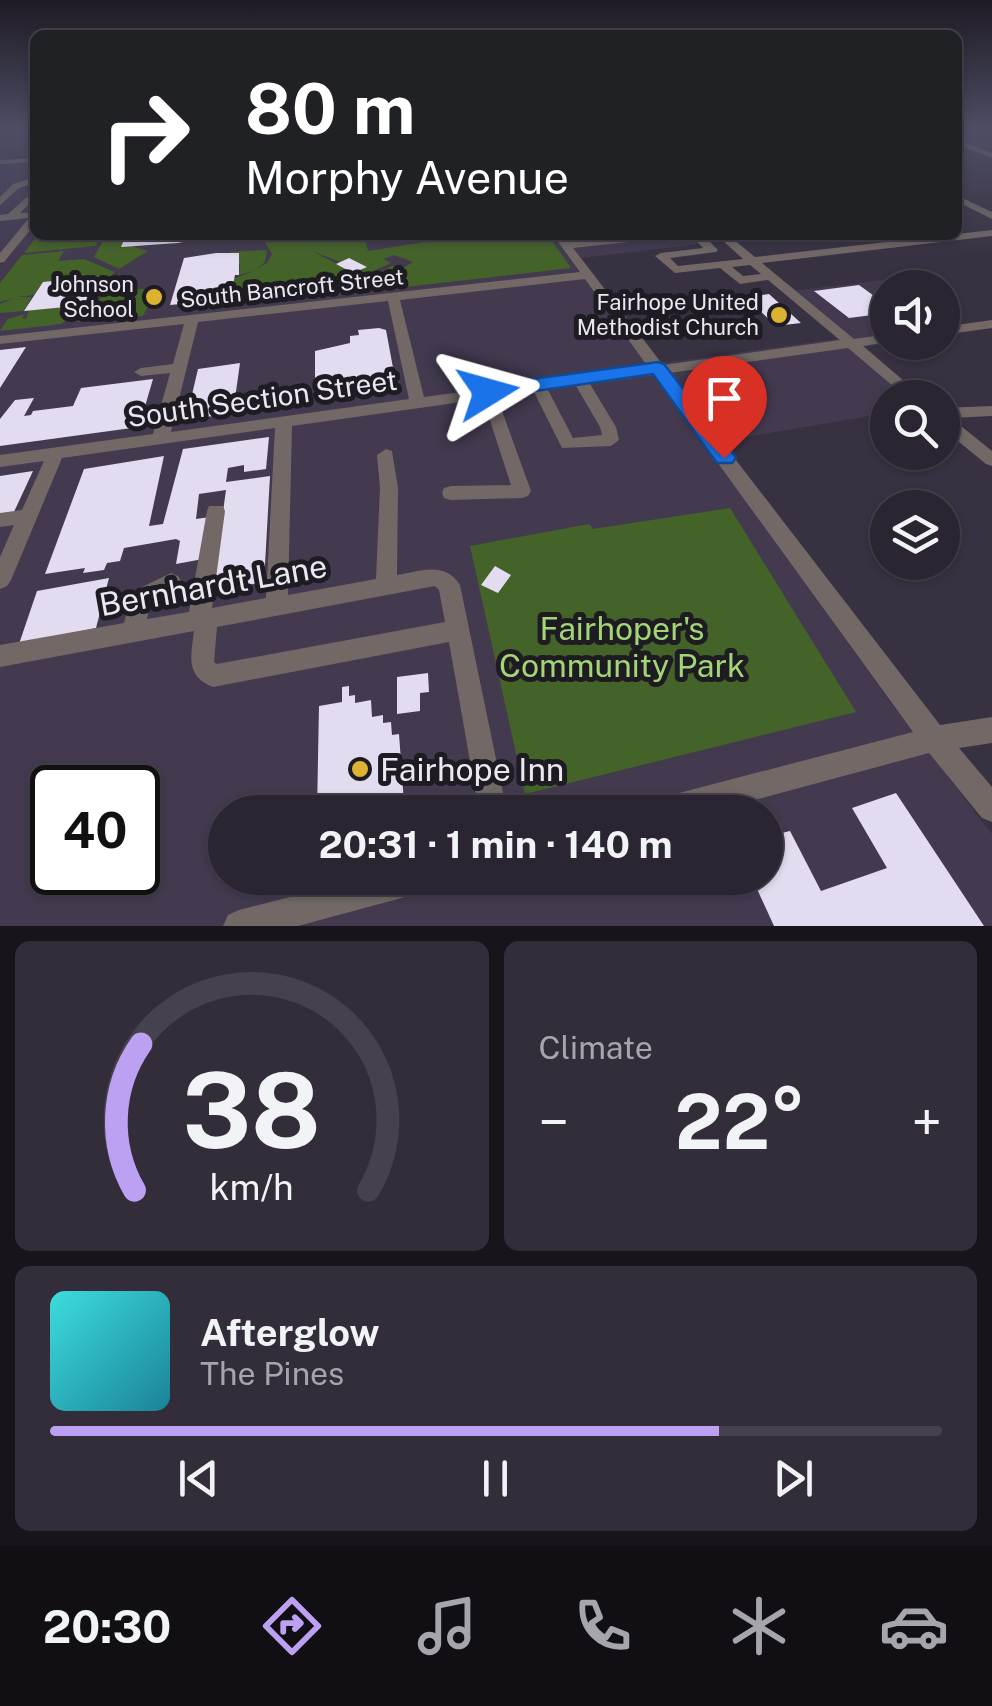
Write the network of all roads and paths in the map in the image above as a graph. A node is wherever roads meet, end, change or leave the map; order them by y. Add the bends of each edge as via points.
1 (30, 182) edge
2 (30, 196) edge
3 (962, 201) edge
4 (0, 202) edge
5 (992, 216) edge
6 (6, 217) edge
7 (30, 225) edge
8 (992, 233) edge
9 (962, 235) edge
10 (0, 239) edge
11 (562, 240) edge
12 (701, 240) edge
13 (728, 240) edge
14 (892, 240) edge
15 (0, 259) edge
16 (753, 261) junction
17 (722, 264) junction
18 (588, 275) junction
19 (771, 276) junction
20 (393, 297) junction
21 (192, 318) junction
22 (992, 324) edge
23 (960, 328) edge
24 (0, 340) edge
25 (870, 340) edge
26 (851, 343) junction
27 (179, 368) junction
28 (658, 368) junction
29 (141, 372) dead end
30 (579, 379) junction
31 (895, 380) edge
32 (538, 385) junction
33 (488, 392) junction
34 (417, 402) junction
35 (992, 410) edge
36 (960, 414) edge
37 (284, 420) junction
38 (960, 432) edge
39 (161, 438) junction
40 (56, 453) junction
41 (386, 455) dead end
42 (0, 460) edge
43 (992, 460) edge
44 (450, 493) dead end
45 (216, 511) dead end
46 (28, 516) junction
47 (0, 520) edge
48 (0, 580) edge
49 (170, 582) dead end
50 (387, 586) junction
51 (277, 606) junction
52 (203, 620) junction
53 (458, 630) junction
54 (133, 632) junction
55 (0, 656) edge
56 (992, 730) edge
57 (934, 739) junction
58 (490, 795) edge
59 (724, 795) edge
60 (992, 808) edge
61 (356, 895) edge
62 (239, 926) edge

1 - 4 street
2 - 6 street
3 - 5 street
6 - 7 street
7 - 10 street
7 - 15 street
8 - 9 street
11 - 18 street
12 - 17 street via 712,250 661,256 675,270
13 - 16 street
14 - 16 street
16 - 17 street
16 - 19 street
17 - 19 street via 740,280
18 - 20 street, South Bancroft Street
18 - 28 street
19 - 26 street
20 - 21 street, South Bancroft Street
20 - 34 street
21 - 24 street, South Bancroft Street
21 - 27 street
22 - 23 street
25 - 26 street, South Section Street
26 - 28 street, South Section Street
26 - 31 street
27 - 29 street
27 - 39 street
28 - 30 street, South Section Street
28 - 57 street
30 - 32 street, South Section Street
30 - 32 street via 611,440 568,444
32 - 33 street, South Section Street
33 - 34 street, South Section Street
33 - 44 street via 522,492
34 - 37 street, South Section Street
35 - 36 street
37 - 39 street, South Section Street
37 - 51 street
38 - 43 street
39 - 40 street, South Section Street
40 - 42 street, South Section Street
40 - 46 street
41 - 50 street via 392,502 384,536
45 - 52 street
46 - 47 street
46 - 48 street
49 - 54 street via 140,599
50 - 51 street, Bernhardt Lane
50 - 53 street, Bernhardt Lane via 438,577 448,585
51 - 52 street, Bernhardt Lane
52 - 53 street via 202,666 213,676
52 - 54 street, Bernhardt Lane
53 - 58 street
54 - 55 street, Bernhardt Lane
56 - 57 street
57 - 59 street
57 - 60 street
61 - 62 street

